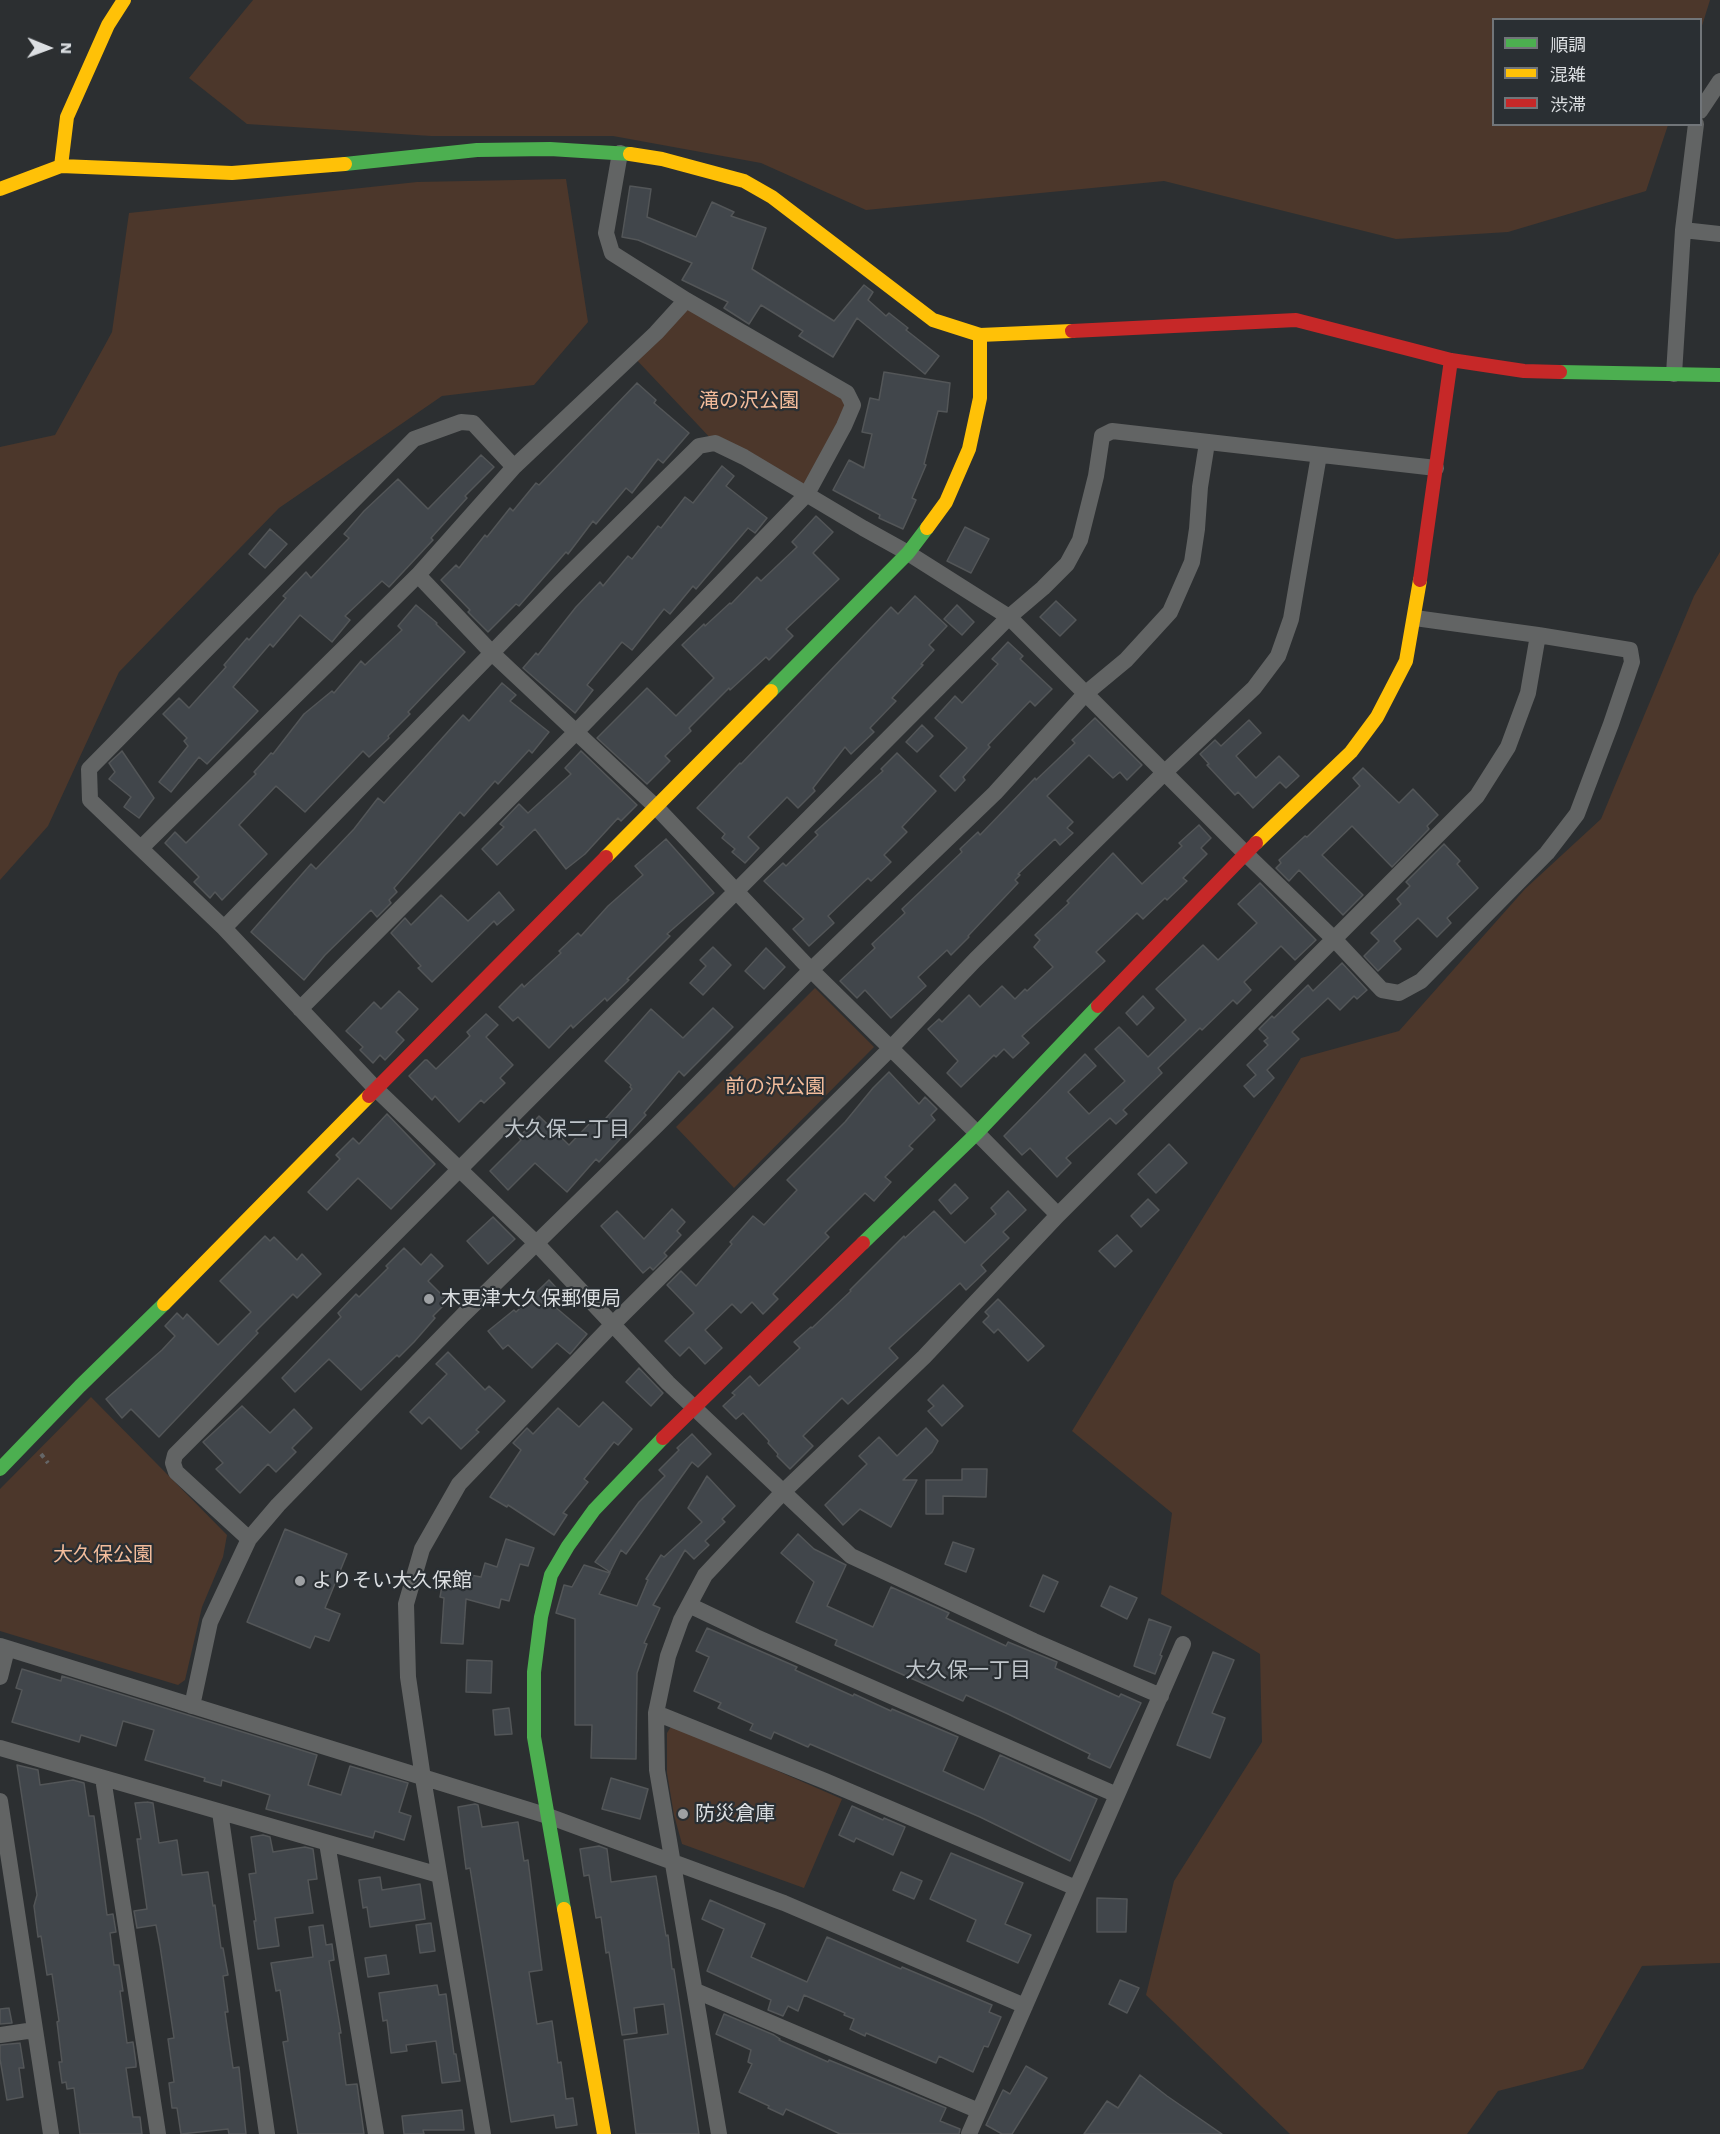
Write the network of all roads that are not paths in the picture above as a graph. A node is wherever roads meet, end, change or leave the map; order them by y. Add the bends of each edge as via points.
1 (124, 0) edge
2 (1720, 81) edge
3 (1702, 109) edge
4 (1696, 126) edge
5 (620, 153) junction
6 (61, 166) junction
7 (0, 189) edge
8 (1683, 230) junction
9 (1720, 234) edge
10 (686, 300) junction
11 (980, 334) junction
12 (1451, 360) junction
13 (1674, 374) junction
14 (1720, 375) edge
15 (1207, 443) junction
16 (1319, 455) junction
17 (514, 467) junction
18 (1436, 468) junction
19 (807, 494) junction
20 (908, 553) junction
21 (418, 575) junction
22 (1009, 617) junction
23 (1415, 618) junction
24 (1538, 635) junction
25 (493, 654) junction
26 (1085, 694) junction
27 (576, 732) junction
28 (1164, 773) junction
29 (657, 808) junction
30 (141, 848) junction
31 (1245, 854) junction
32 (736, 891) junction
33 (224, 928) junction
34 (1335, 940) junction
35 (811, 970) junction
36 (300, 1009) junction
37 (891, 1048) junction
38 (376, 1089) junction
39 (978, 1133) junction
40 (458, 1170) junction
41 (1058, 1215) junction
42 (537, 1244) junction
43 (612, 1325) junction
44 (693, 1407) junction
45 (0, 1469) edge
46 (783, 1492) junction
47 (249, 1539) junction
48 (689, 1605) junction
49 (1183, 1644) dead end
50 (4, 1648) edge
51 (0, 1677) edge
52 (1161, 1696) junction
53 (192, 1706) junction
54 (656, 1713) junction
55 (0, 1748) edge
56 (103, 1778) junction
57 (423, 1778) junction
58 (1117, 1796) junction
59 (0, 1801) edge
60 (220, 1812) junction
61 (548, 1816) junction
62 (327, 1843) junction
63 (673, 1861) junction
64 (439, 1875) junction
65 (1076, 1888) junction
66 (696, 1991) junction
67 (1025, 2006) junction
68 (34, 2030) junction
69 (0, 2036) edge
70 (979, 2110) junction
71 (724, 2132) edge
72 (51, 2134) edge
73 (158, 2134) edge
74 (267, 2134) edge
75 (376, 2134) edge
76 (483, 2134) edge
77 (604, 2134) edge
78 (969, 2134) edge

1 - 6 street via 108,25 67,117
2 - 3 street
4 - 8 street
5 - 6 street via 477,150 232,173
5 - 10 street via 606,233 612,252
5 - 11 street via 662,159 744,181 772,196 933,320
6 - 7 street
8 - 9 street
8 - 13 street
10 - 17 street
10 - 19 street via 847,393 853,405
11 - 12 street via 1296,320
11 - 20 street via 980,398 969,449 946,502
12 - 13 street via 1524,371
12 - 18 street
13 - 14 street
15 - 16 street
15 - 22 street via 1112,430 1102,436 1080,540 1067,564
15 - 26 street via 1192,562 1170,612 1126,660
16 - 18 street
16 - 28 street via 1291,619 1278,656 1254,688
17 - 21 street
17 - 30 street via 473,423 461,422 414,439 89,769 90,800
18 - 23 street
19 - 20 street
19 - 25 street via 715,443 699,446
19 - 27 street
20 - 22 street
20 - 29 street
21 - 25 street
21 - 30 street
22 - 26 street
22 - 32 street
23 - 24 street
23 - 31 street via 1406,660 1377,717 1352,752
24 - 34 street via 1528,693 1508,747 1477,796
24 - 34 street via 1630,650 1632,662 1576,814 1547,853 1421,981 1399,993 1382,990
25 - 27 street
25 - 33 street
26 - 28 street
26 - 35 street via 994,793
27 - 29 street
27 - 36 street
28 - 31 street
28 - 37 street
29 - 32 street
29 - 38 street
30 - 33 street
31 - 34 street
31 - 39 street
32 - 35 street
32 - 40 street
33 - 36 street
34 - 41 street
35 - 37 street
35 - 42 street
36 - 38 street
37 - 39 street
37 - 43 street
38 - 40 street
38 - 45 street
39 - 41 street
39 - 44 street
40 - 42 street
40 - 47 street via 175,1455 176,1472
41 - 46 street via 924,1357
42 - 43 street
42 - 47 street via 294,1488
43 - 44 street
43 - 57 street via 459,1484 422,1549 406,1604 408,1677
44 - 46 street
44 - 61 street via 594,1510 551,1575 534,1671 534,1737
46 - 48 street via 705,1575
46 - 52 street via 850,1556
47 - 53 street via 210,1622
48 - 54 street via 668,1656
48 - 58 street
49 - 52 street
50 - 51 street
50 - 53 street
52 - 58 street
53 - 57 street
54 - 63 street via 657,1770
54 - 65 street
55 - 56 street
56 - 60 street
56 - 73 street
57 - 61 street
57 - 64 street
58 - 65 street
59 - 68 street
60 - 62 street
60 - 74 street
61 - 63 street
61 - 77 street
62 - 64 street
62 - 75 street
63 - 66 street
63 - 67 street via 784,1903
64 - 76 street
65 - 67 street
66 - 70 street
66 - 71 street
67 - 70 street
68 - 69 street
68 - 72 street
70 - 78 street

